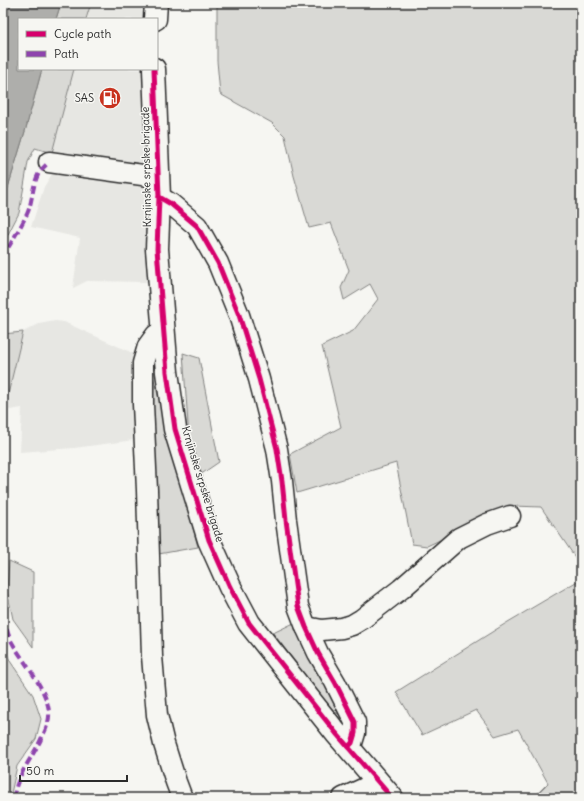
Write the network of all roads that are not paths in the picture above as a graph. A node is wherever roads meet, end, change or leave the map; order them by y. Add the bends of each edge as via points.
1 (156, 3) edge
2 (155, 18) edge
3 (154, 70) edge
4 (49, 162) dead end
5 (158, 187) junction
6 (163, 331) junction
7 (510, 516) dead end
8 (306, 627) junction
9 (348, 747) junction
10 (385, 790) edge
11 (182, 798) edge
12 (344, 798) edge

1 - 2 main road
3 - 5 main road, Krnjinske srpske brigade
4 - 5 street
5 - 6 main road, Krnjinske srpske brigade via 157,249
5 - 8 street via 171,204 197,226 218,263 239,315 277,449 298,606
6 - 9 main road, Krnjinske srpske brigade via 174,429 209,540 249,623
6 - 11 street via 156,335 148,346 143,363 152,656 157,715
7 - 8 street via 459,538 401,589 352,625 322,630
8 - 9 street via 355,722 352,743
9 - 10 main road, Krnjinske srpske brigade
10 - 12 street

